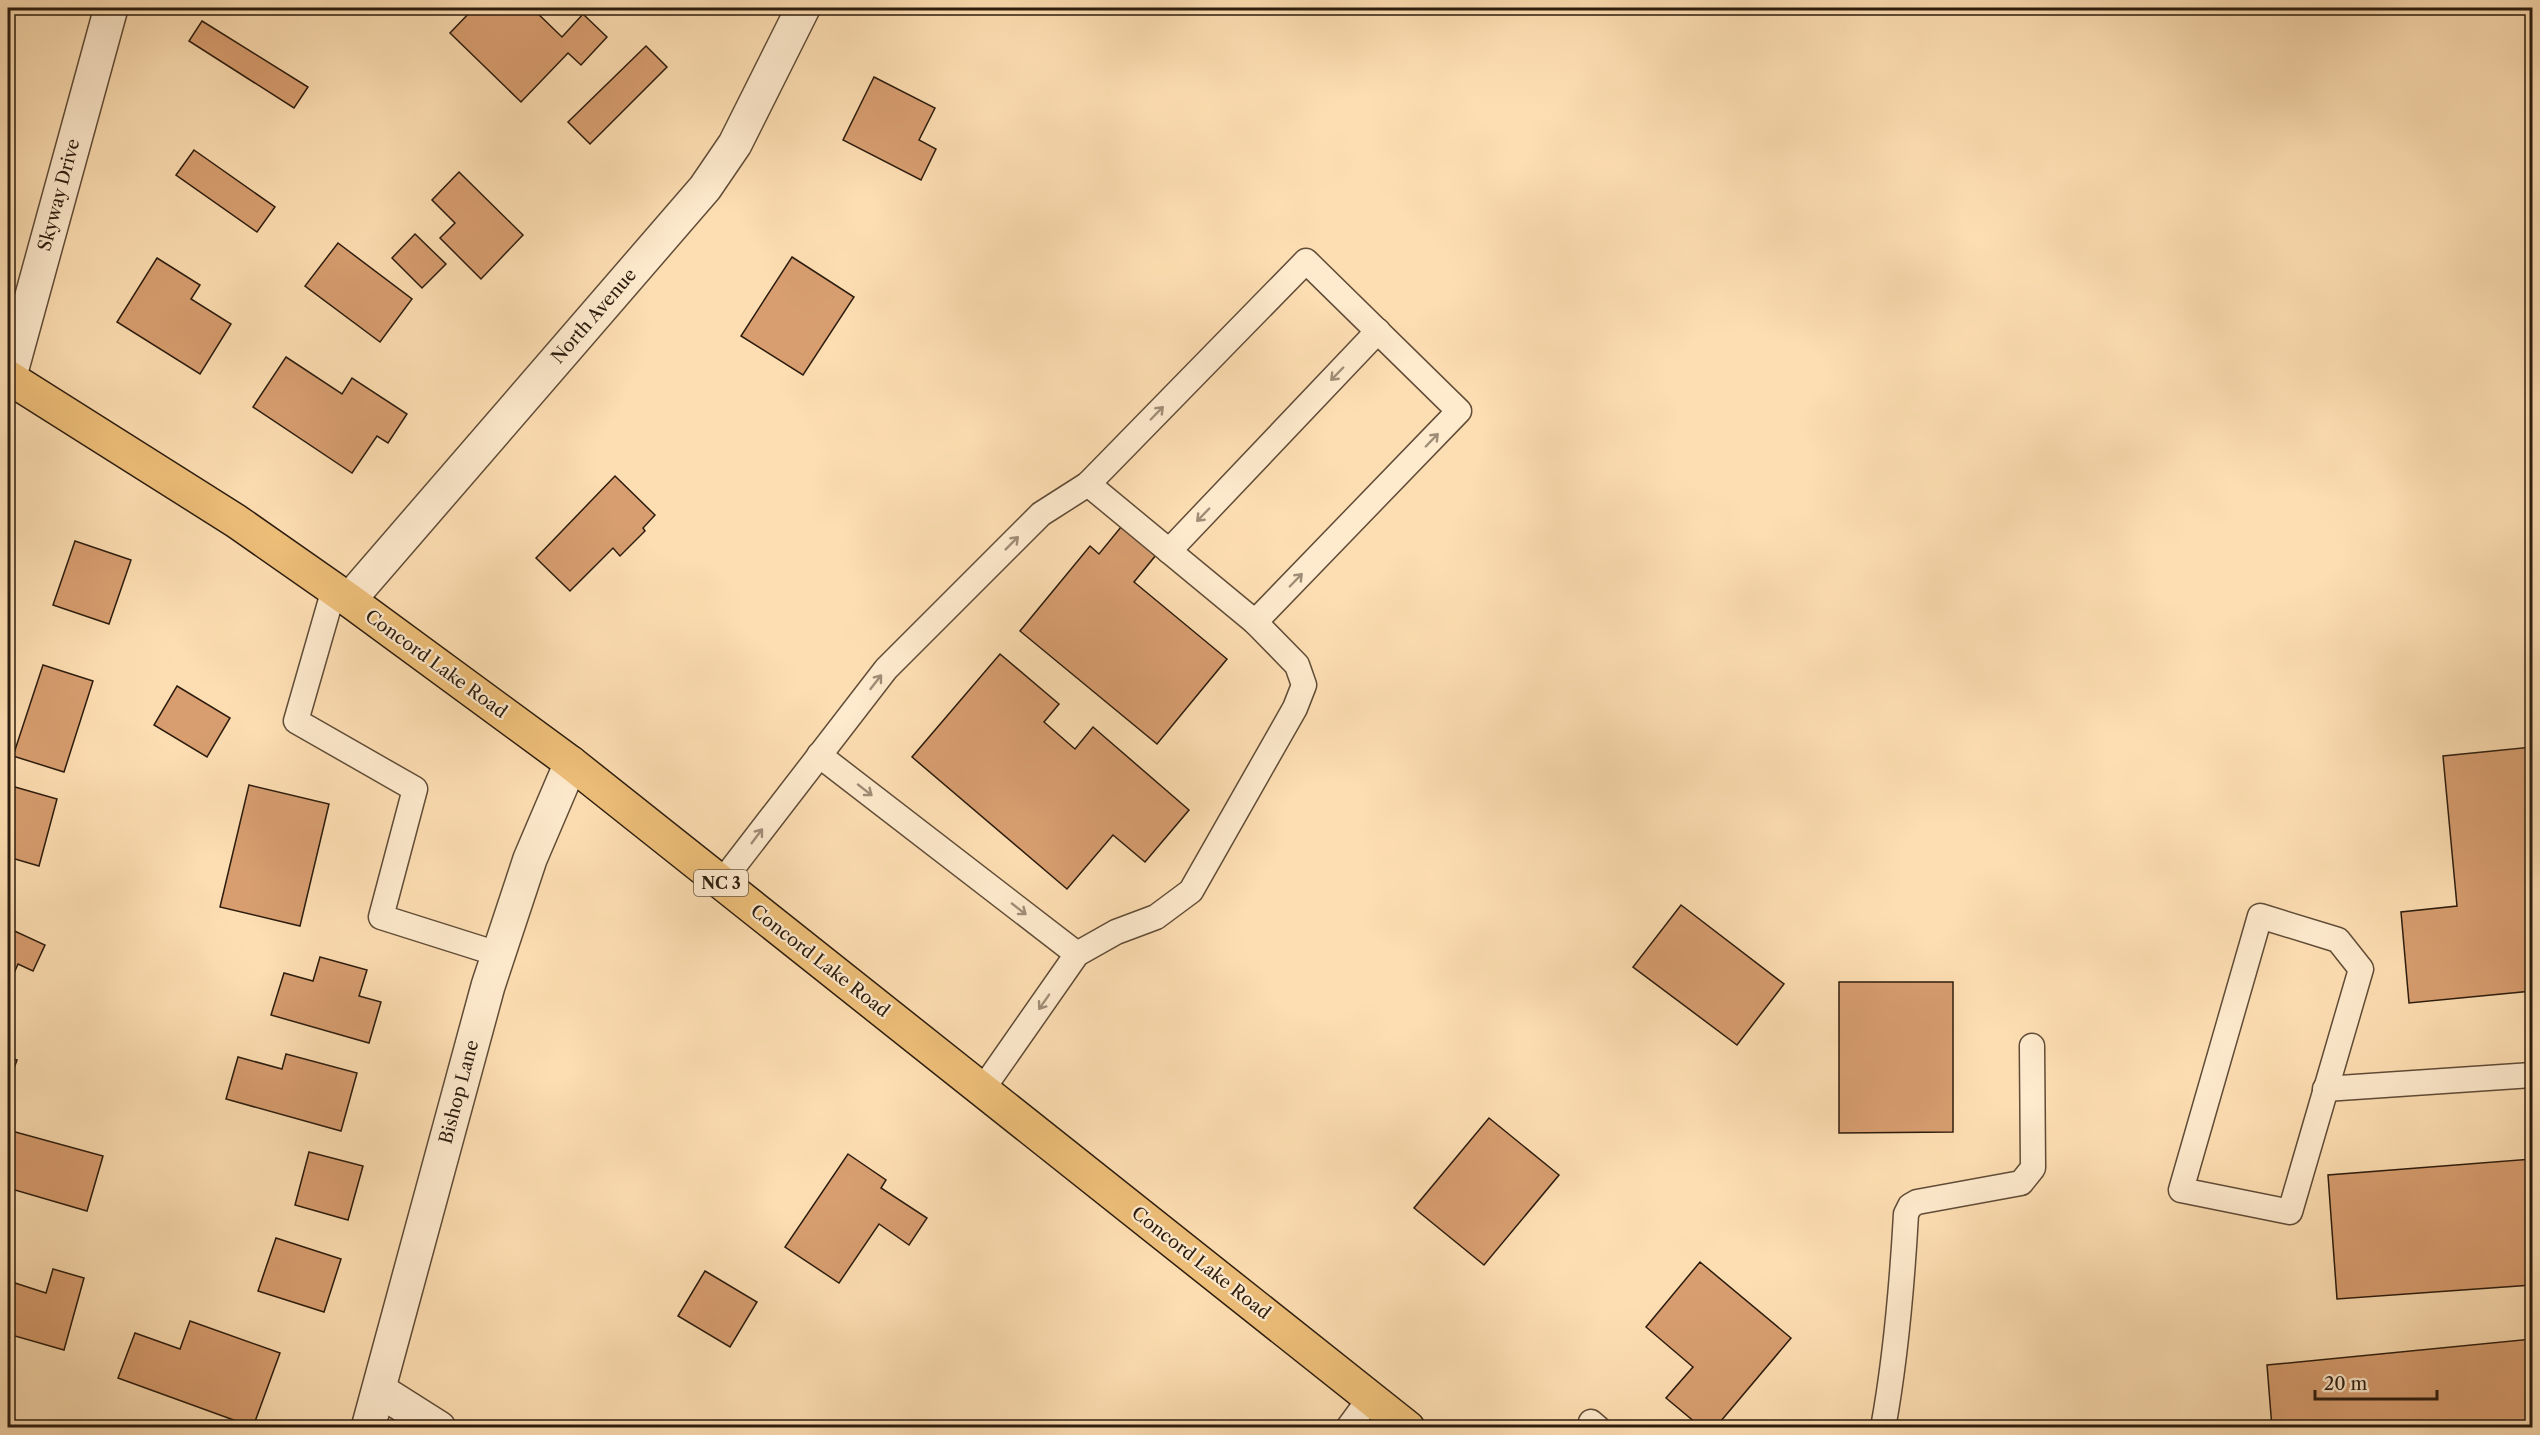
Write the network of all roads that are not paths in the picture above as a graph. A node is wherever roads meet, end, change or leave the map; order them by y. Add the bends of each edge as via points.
1 (111, 8) edge
2 (803, 8) edge
3 (1378, 331) junction
4 (8, 379) edge
5 (1088, 484) junction
6 (1169, 551) junction
7 (342, 595) junction
8 (1256, 622) junction
9 (819, 754) junction
10 (571, 764) junction
11 (721, 883) junction
12 (498, 954) junction
13 (1077, 954) junction
14 (2032, 1046) dead end
15 (2532, 1075) edge
16 (2325, 1089) junction
17 (982, 1090) junction
18 (379, 1390) junction
19 (1370, 1398) junction
20 (368, 1428) edge
21 (439, 1428) edge
22 (1348, 1428) edge
23 (1408, 1428) edge
24 (1883, 1428) edge

1 - 4 street, Skyway Drive
2 - 7 street, North Avenue via 735,144 705,188
5 -> 3 lane via 1306,261
3 -> 6 lane
8 -> 3 lane via 1459,411
4 - 7 main road, Concord Lake Road / NC 3 via 236,521
5 - 6 lane
9 -> 5 lane via 886,669 1041,514
6 - 8 lane
7 - 10 main road, Concord Lake Road / NC 3
7 - 12 lane via 296,721 415,789 381,917
8 - 13 lane via 1298,665 1304,685 1295,708 1191,891 1156,917 1116,932
11 -> 9 lane
9 -> 13 lane
10 - 11 main road, Concord Lake Road / NC 3
10 - 12 street, Bishop Lane via 530,859
11 - 17 main road, Concord Lake Road / NC 3
12 - 18 street, Bishop Lane
13 -> 17 lane
14 - 24 lane via 2033,1168 2028,1177 2021,1183 1917,1202 1906,1214 1902,1290
15 - 16 lane
16 - 16 lane via 2290,1212 2181,1190 2260,916 2338,940 2361,969
17 - 19 main road, Concord Lake Road / NC 3
18 - 20 street, Bishop Lane
18 - 21 street
19 - 22 lane
19 - 23 main road, Concord Lake Road / NC 3

